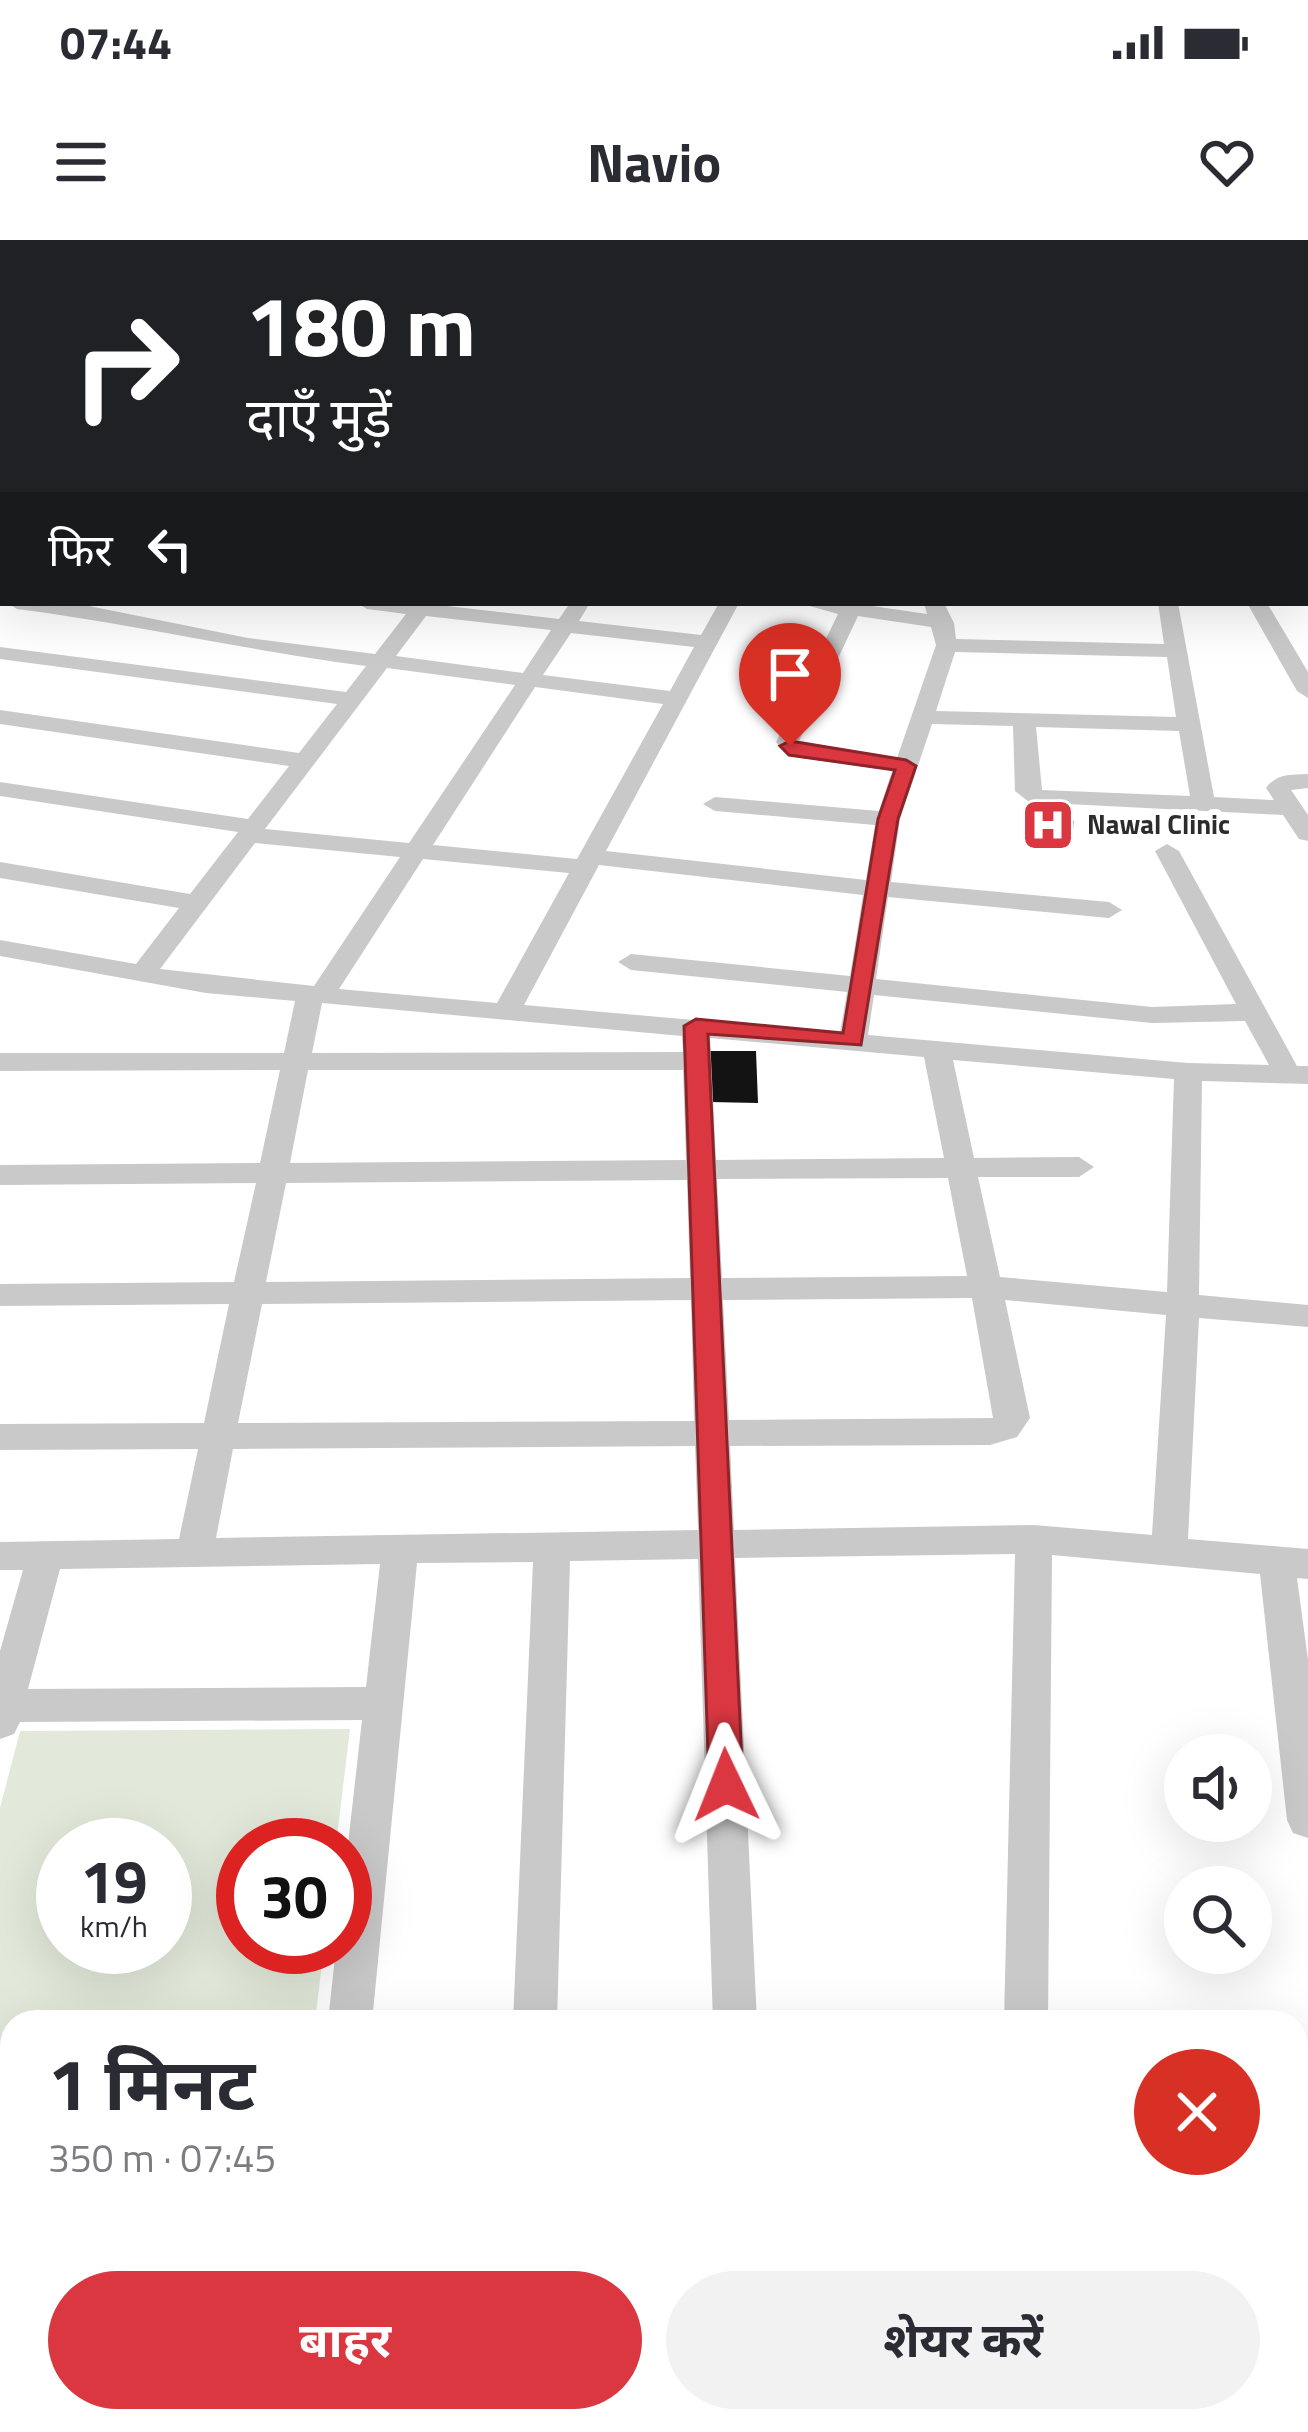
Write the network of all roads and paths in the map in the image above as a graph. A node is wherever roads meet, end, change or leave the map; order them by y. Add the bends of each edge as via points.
1 (279, 240) edge
2 (290, 240) edge
3 (66, 606) edge
4 (578, 606) edge
5 (727, 606) edge
6 (830, 606) edge
7 (1168, 606) edge
8 (1260, 606) edge
9 (98, 608) edge
10 (426, 608) edge
11 (851, 609) junction
12 (942, 624) edge
13 (565, 626) junction
14 (708, 642) junction
15 (1176, 651) junction
16 (0, 653) edge
17 (1299, 658) edge
18 (381, 661) junction
19 (530, 680) junction
20 (1308, 691) edge
21 (352, 699) junction
22 (676, 699) junction
23 (0, 717) edge
24 (922, 717) junction
25 (1024, 720) junction
26 (1190, 724) junction
27 (304, 761) junction
28 (906, 766) junction
29 (1308, 781) edge
30 (0, 789) edge
31 (715, 804) dead end
32 (1204, 805) junction
33 (1291, 808) junction
34 (888, 819) junction
35 (251, 831) junction
36 (1308, 834) edge
37 (1167, 851) dead end
38 (416, 852) junction
39 (588, 861) junction
40 (6, 879) edge
41 (878, 888) junction
42 (196, 903) junction
43 (1108, 910) dead end
44 (0, 949) edge
45 (631, 962) dead end
46 (142, 974) junction
47 (862, 985) junction
48 (316, 994) junction
49 (507, 1010) junction
50 (1253, 1012) junction
51 (853, 1040) junction
52 (696, 1043) junction
53 (936, 1048) junction
54 (296, 1061) junction
55 (0, 1062) edge
56 (1188, 1072) junction
57 (1298, 1075) edge
58 (959, 1167) junction
59 (1079, 1167) dead end
60 (702, 1168) junction
61 (274, 1173) junction
62 (0, 1175) edge
63 (983, 1287) junction
64 (706, 1290) junction
65 (249, 1293) junction
66 (0, 1295) edge
67 (1183, 1305) junction
68 (1308, 1316) edge
69 (712, 1436) junction
70 (0, 1437) edge
71 (219, 1437) junction
72 (1034, 1539) junction
73 (717, 1548) junction
74 (552, 1550) junction
75 (400, 1552) junction
76 (1169, 1552) junction
77 (194, 1554) junction
78 (0, 1556) edge
79 (46, 1556) junction
80 (1293, 1563) edge
81 (384, 1703) junction
82 (2, 1714) edge
83 (1308, 1820) edge
84 (351, 2010) edge
85 (536, 2010) edge
86 (735, 2010) edge
87 (1026, 2010) edge

1 - 2 street
3 - 9 street
4 - 13 street
5 - 14 street
6 - 11 street
7 - 15 street
8 - 17 street
9 - 18 street via 184,634
10 - 13 street
10 - 18 street
11 - 12 street
11 - 28 street via 788,742 796,751
12 - 15 street
12 - 24 street
13 - 14 street
13 - 19 street
14 - 22 street
15 - 26 street
16 - 21 street
17 - 20 street
18 - 19 street
18 - 21 street
19 - 22 street
19 - 38 street
21 - 27 street
22 - 39 street
23 - 27 street
24 - 25 street
24 - 28 street
25 - 26 street
25 - 32 street via 1027,791 1037,796
26 - 32 street
27 - 35 street
28 - 34 street
29 - 33 street via 1280,784
30 - 35 street
31 - 34 street
32 - 33 street
33 - 36 street
34 - 41 street
35 - 38 street
35 - 42 street
37 - 50 street
38 - 39 street
38 - 48 street
39 - 41 street
39 - 49 street
40 - 42 street
41 - 43 street
41 - 47 street
42 - 46 street
44 - 46 street
45 - 47 street
46 - 48 street
47 - 50 street via 1152,1016
47 - 51 street
48 - 49 street
48 - 54 street
49 - 52 street
50 - 57 street
51 - 52 street
51 - 53 street
52 - 54 street
52 - 60 street
53 - 56 street
53 - 58 street
54 - 55 street
54 - 61 street
56 - 57 street
56 - 67 street
58 - 59 street
58 - 60 street
58 - 63 street
60 - 61 street
60 - 64 street
61 - 62 street
61 - 65 street
63 - 64 street
63 - 67 street
63 - 69 street via 1013,1418 1005,1428
64 - 65 street
64 - 69 street
65 - 66 street
65 - 71 street
67 - 68 street
67 - 76 street
69 - 71 street
69 - 73 street
70 - 71 street
71 - 77 street
72 - 73 street
72 - 76 street
72 - 87 street
73 - 74 street
73 - 86 street
74 - 75 street
74 - 85 street
75 - 77 street
75 - 81 street
76 - 80 street
77 - 79 street
78 - 79 street
79 - 82 street
80 - 83 street
81 - 82 street
81 - 84 street

